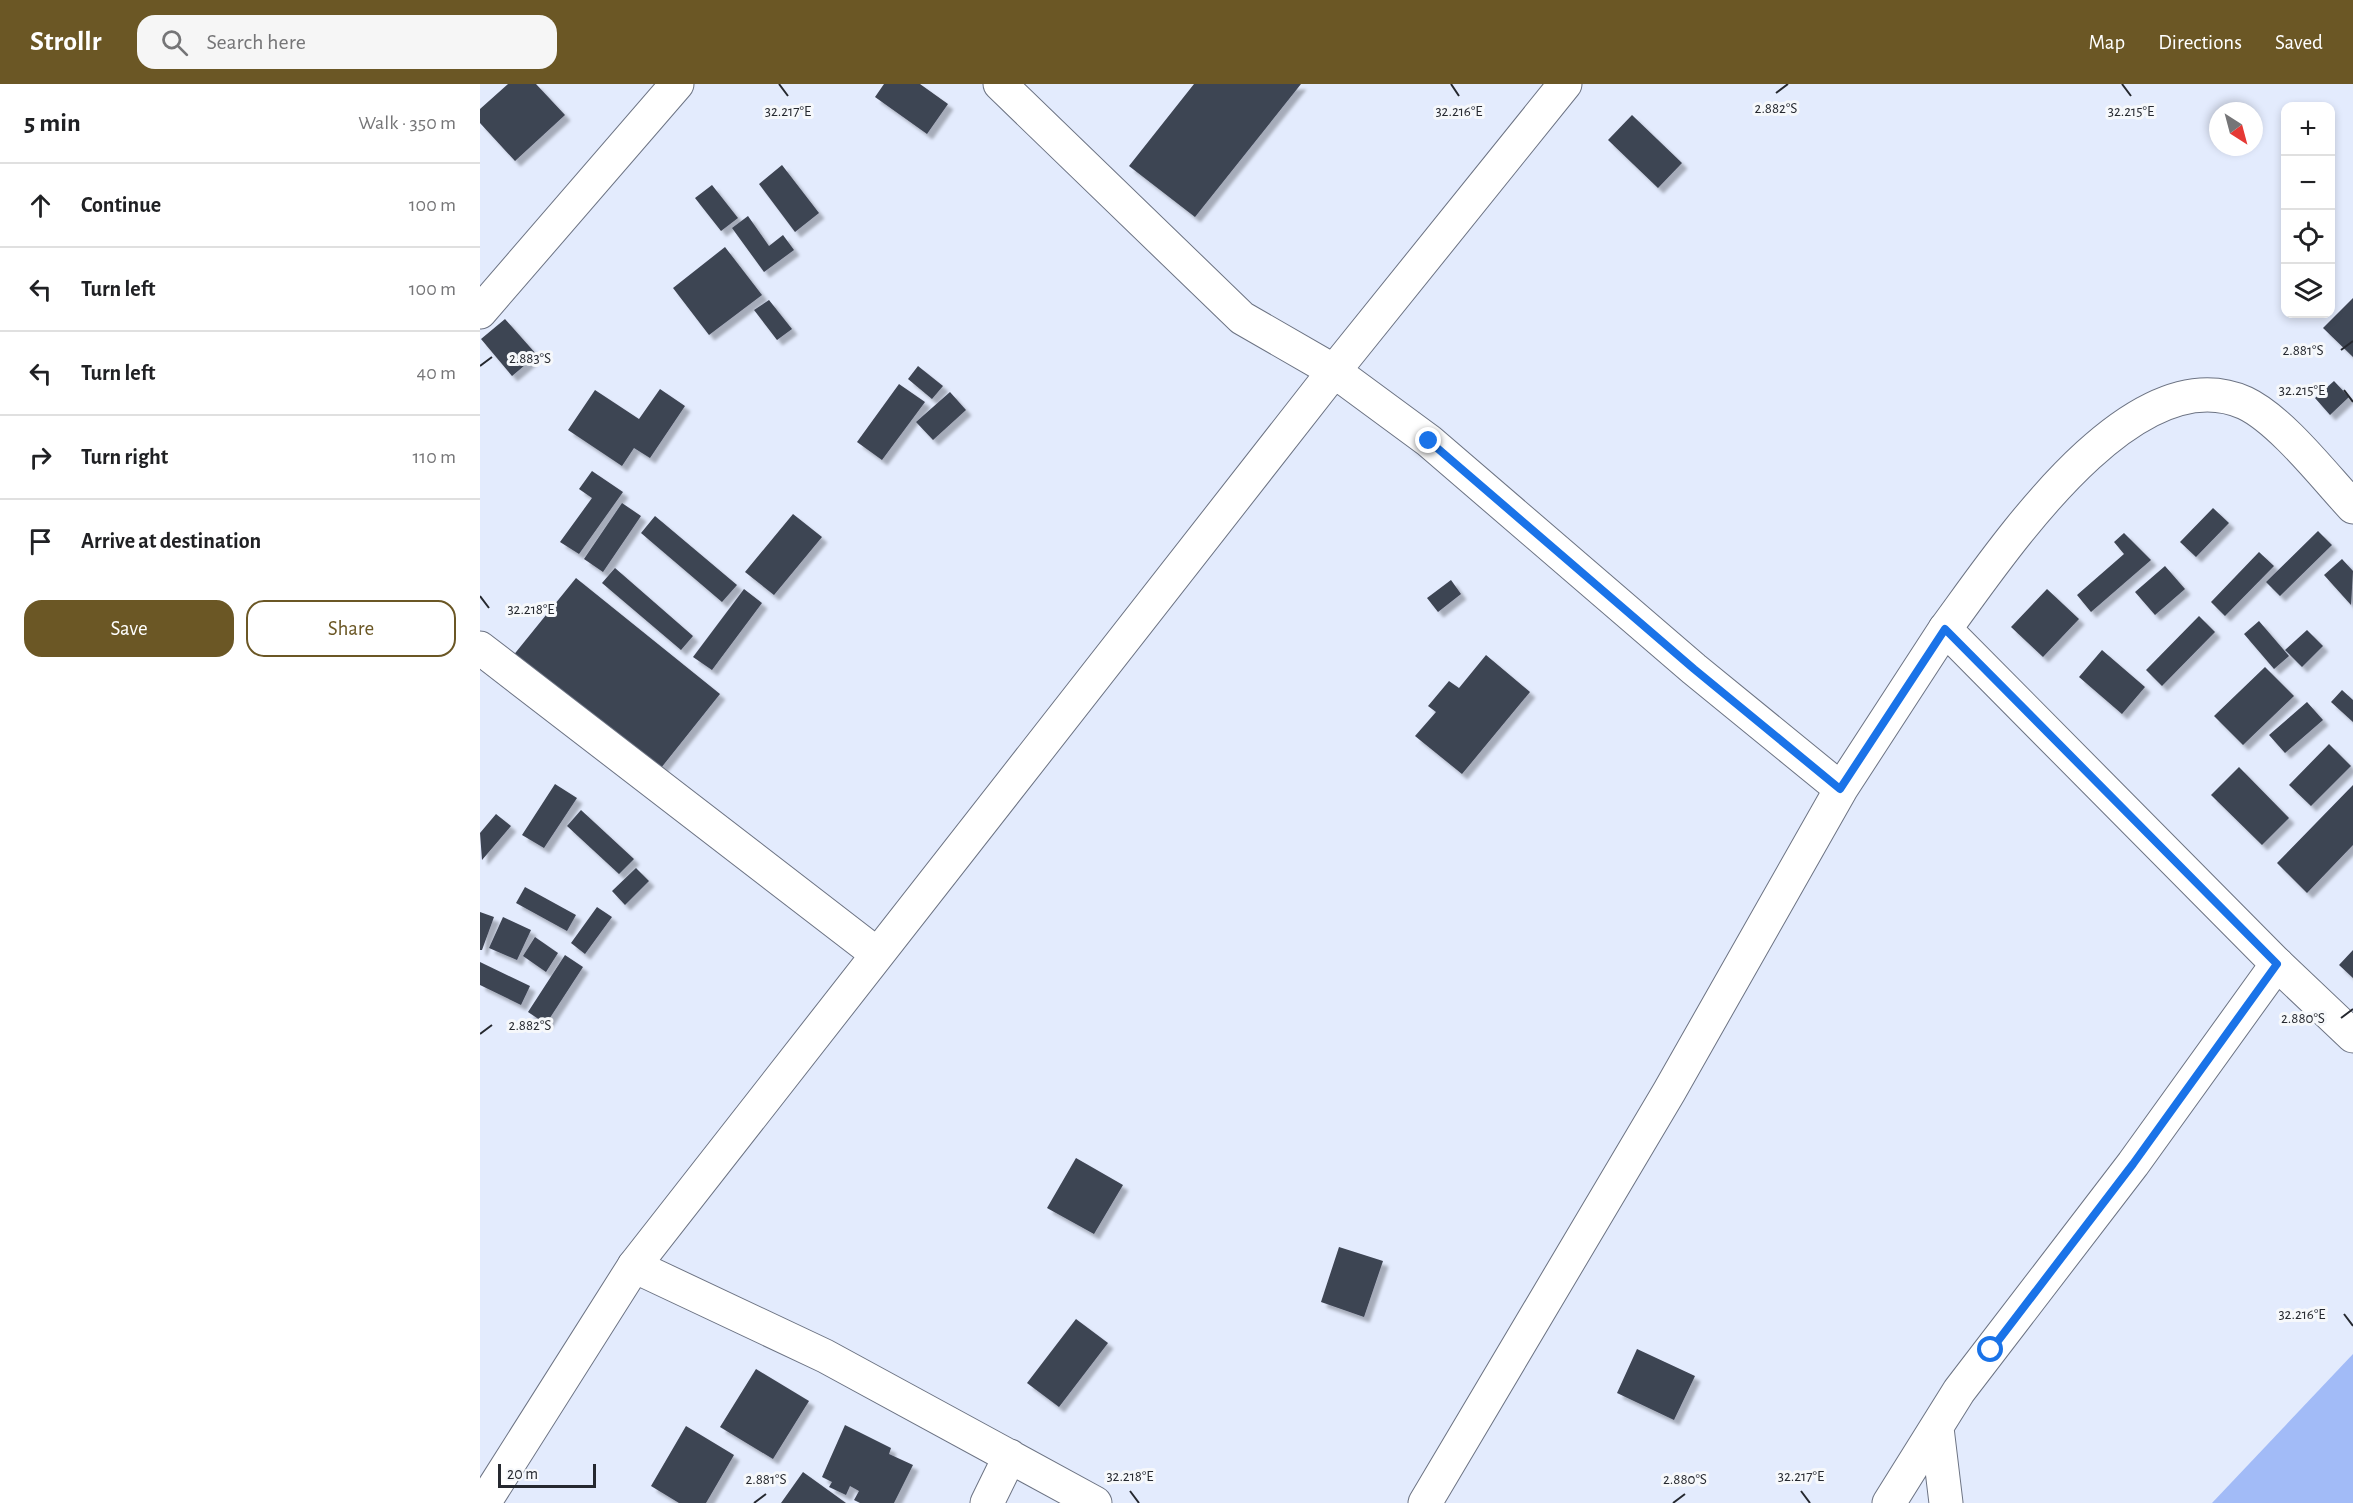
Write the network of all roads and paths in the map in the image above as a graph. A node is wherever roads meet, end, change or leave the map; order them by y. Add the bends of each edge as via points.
1 (677, 84) edge
2 (1000, 84) edge
3 (1565, 84) edge
4 (480, 312) edge
5 (1334, 371) junction
6 (2353, 507) edge
7 (1945, 629) junction
8 (480, 648) edge
9 (1840, 789) junction
10 (877, 954) junction
11 (2277, 964) junction
12 (2353, 1036) edge
13 (634, 1266) junction
14 (1936, 1428) junction
15 (1010, 1456) junction
16 (484, 1503) edge
17 (987, 1503) edge
18 (1095, 1503) edge
19 (1425, 1503) edge
20 (1889, 1503) edge
21 (1946, 1503) edge

1 - 4 street
2 - 5 street via 1242,318
3 - 5 street
5 - 9 street via 1429,441
5 - 10 street
6 - 7 street via 2276,425 2246,404 2230,398 2194,395 2170,402 2118,430 2083,459 2031,514
7 - 9 street
7 - 11 street
8 - 10 street
9 - 19 street via 1675,1082
10 - 13 street
11 - 12 street
11 - 14 street via 2133,1164 1959,1391
13 - 15 street via 825,1356
13 - 16 street
14 - 20 street
14 - 21 street
15 - 17 street
15 - 18 street

